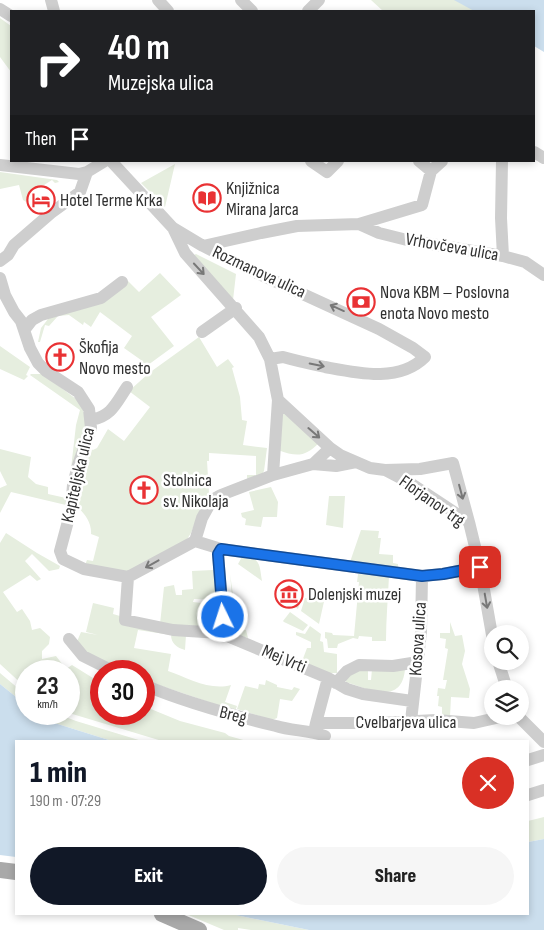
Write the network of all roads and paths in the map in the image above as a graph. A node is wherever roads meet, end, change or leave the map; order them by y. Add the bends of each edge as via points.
1 (158, 0) edge
2 (241, 0) edge
3 (319, 0) edge
4 (167, 10) edge
5 (251, 10) edge
6 (309, 10) edge
7 (103, 162) edge
8 (112, 162) edge
9 (312, 162) edge
10 (337, 162) edge
11 (420, 162) edge
12 (441, 162) edge
13 (502, 162) edge
14 (0, 165) edge
15 (431, 171) junction
16 (87, 172) junction
17 (359, 224) junction
18 (174, 228) junction
19 (203, 246) junction
20 (503, 256) junction
21 (0, 260) edge
22 (544, 275) edge
23 (0, 278) edge
24 (122, 282) dead end
25 (236, 308) junction
26 (25, 329) junction
27 (202, 332) dead end
28 (270, 359) junction
29 (127, 387) dead end
30 (278, 400) junction
31 (92, 420) junction
32 (330, 448) junction
33 (356, 462) junction
34 (313, 464) junction
35 (385, 470) junction
36 (273, 475) junction
37 (469, 522) junction
38 (195, 541) junction
39 (221, 549) junction
40 (480, 567) junction
41 (422, 576) junction
42 (128, 577) junction
43 (490, 625) edge
44 (220, 633) junction
45 (69, 639) dead end
46 (91, 660) edge
47 (418, 662) junction
48 (332, 681) junction
49 (155, 690) edge
50 (412, 701) junction
51 (411, 720) junction
52 (484, 721) edge
53 (527, 725) edge
54 (318, 730) junction
55 (544, 742) edge
56 (544, 755) edge
57 (529, 760) edge
58 (544, 790) edge
59 (529, 795) edge
60 (0, 870) edge
61 (15, 872) edge
62 (164, 915) edge
63 (199, 930) edge

1 - 4 street
2 - 5 street
3 - 6 street
7 - 16 street
8 - 18 street, Rozmanova ulica
9 - 10 street via 327,172
11 - 15 street
12 - 15 street
13 - 20 street
14 - 16 street via 64,173
15 - 17 street via 422,205
16 - 21 street via 80,192
17 - 19 street via 297,226
17 - 20 street, Vrhovčeva ulica via 407,240
18 - 19 street, Rozmanova ulica
18 -> 25 street via 185,252
28 -> 19 street, Rozmanova ulica via 283,357 364,374 380,374 409,369 425,357 379,329
20 - 22 street, Vrhovčeva ulica via 525,262
23 - 26 street, Kapiteljska ulica via 5,295
24 - 26 street via 101,298 41,315
25 - 27 street
25 - 28 street via 259,337
26 - 31 street, Kapiteljska ulica via 38,363 78,392
28 - 30 street
29 - 31 street via 111,411
30 -> 32 street
30 - 36 street
31 - 42 street, Kapiteljska ulica via 73,484 61,556 84,569
32 - 33 street
32 - 34 street
33 - 34 street via 336,466
33 - 35 street
34 - 36 street
35 - 37 street, Florjanov trg
35 -> 37 street via 420,469 453,463
36 - 38 street via 212,500
37 - 40 street, Florjanov trg
38 - 39 street
38 -> 42 street
39 - 41 street
39 - 44 street via 218,554 223,617
40 - 41 street
40 -> 43 street, Florjanov trg
41 - 47 street, Kosova ulica
42 - 44 street, Mej Vrti via 125,620 173,630
44 - 48 street, Mej Vrti
45 - 46 street via 83,656
47 - 48 street via 393,666 359,665
47 - 50 street, Kosova ulica
48 - 50 street, Mej Vrti via 363,694
48 - 54 street
49 - 54 street, Breg via 216,711 278,727
50 - 51 street, Kosova ulica
51 - 52 street, Cvelbarjeva ulica
51 - 54 street, Cvelbarjeva ulica
53 - 55 street
56 - 57 street
58 - 59 street
60 - 61 main road
62 - 63 main road

